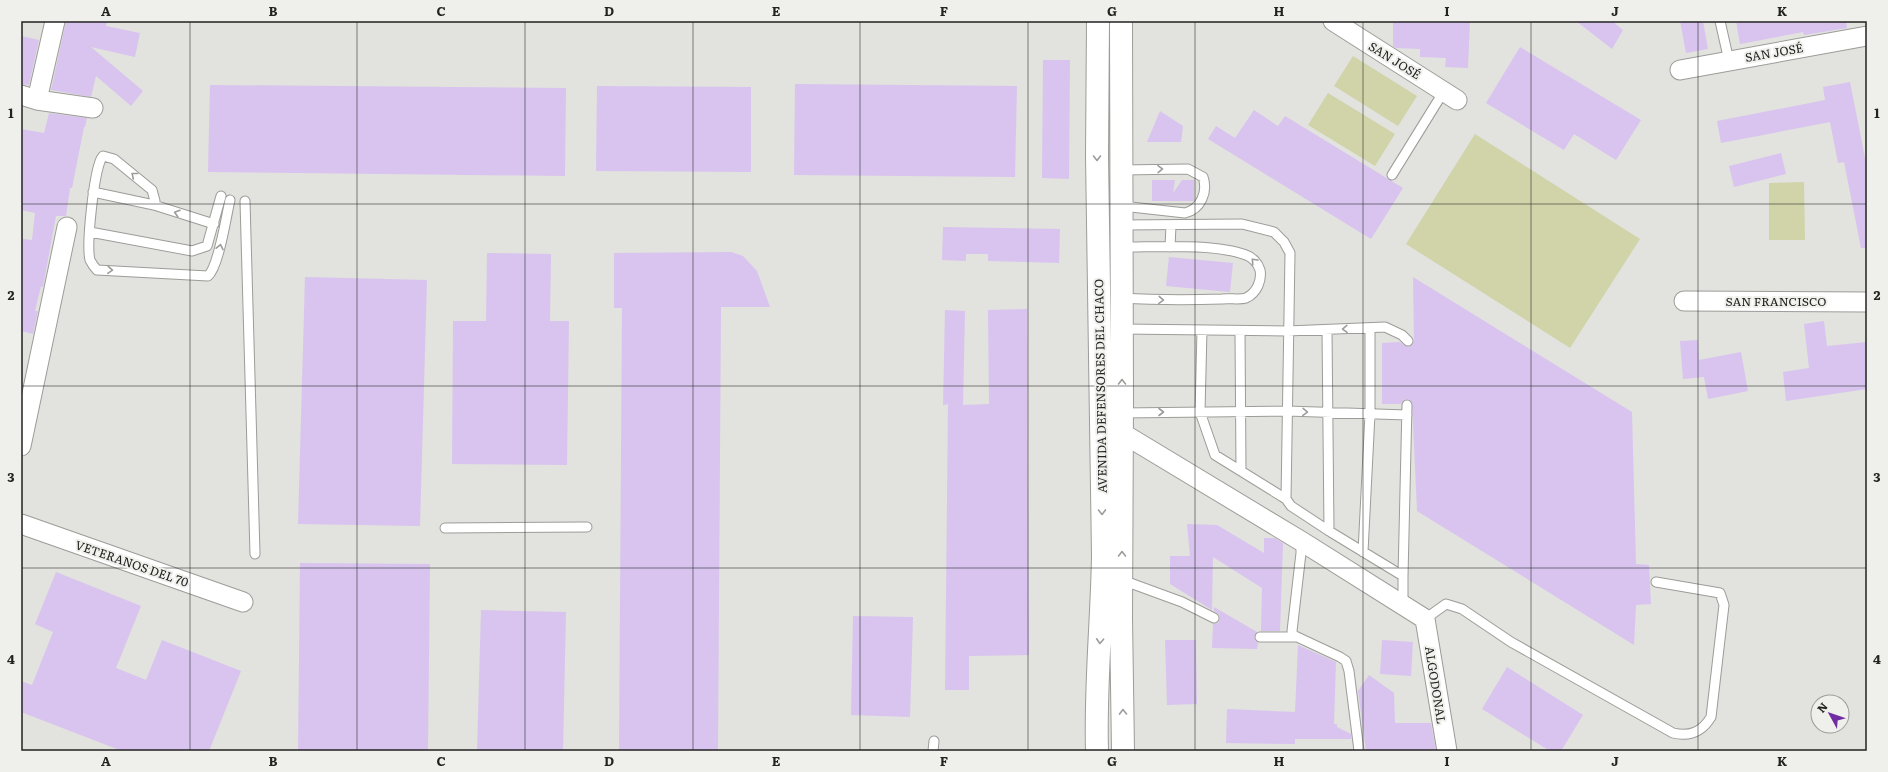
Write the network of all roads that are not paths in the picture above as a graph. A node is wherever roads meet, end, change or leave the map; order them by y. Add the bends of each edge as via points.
1 (55, 21) edge
2 (1098, 21) edge
3 (1120, 21) edge
4 (1333, 21) edge
5 (1720, 21) edge
6 (1867, 36) edge
7 (1121, 46) junction
8 (1730, 60) junction
9 (1680, 70) dead end
10 (1450, 95) joint
11 (29, 97) edge
12 (93, 108) dead end
13 (1121, 170) junction
14 (1392, 175) dead end
15 (93, 192) junction
16 (221, 196) dead end
17 (230, 200) dead end
18 (245, 201) dead end
19 (154, 205) junction
20 (1109, 206) junction
21 (214, 224) junction
22 (1171, 225) junction
23 (67, 227) dead end
24 (90, 232) junction
25 (1122, 247) junction
26 (1170, 247) junction
27 (1122, 298) junction
28 (1684, 301) dead end
29 (1867, 302) edge
30 (1370, 328) junction
31 (1202, 330) junction
32 (1327, 330) junction
33 (1240, 331) junction
34 (1287, 331) junction
35 (1122, 335) junction
36 (1408, 341) dead end
37 (1407, 404) dead end
38 (1287, 411) junction
39 (1200, 412) junction
40 (1241, 412) junction
41 (1328, 412) junction
42 (1370, 414) junction
43 (1407, 415) junction
44 (1122, 423) junction
45 (21, 446) edge
46 (1241, 471) junction
47 (1286, 499) junction
48 (21, 524) edge
49 (587, 527) dead end
50 (445, 528) dead end
51 (1329, 532) junction
52 (1301, 541) junction
53 (1363, 552) junction
54 (255, 554) dead end
55 (1404, 576) junction
56 (1122, 580) junction
57 (1656, 582) dead end
58 (243, 602) dead end
59 (1403, 606) junction
60 (1214, 618) dead end
61 (1425, 619) junction
62 (1260, 637) dead end
63 (1295, 637) junction
64 (1096, 740) edge
65 (934, 741) dead end
66 (933, 751) edge
67 (1091, 751) edge
68 (1124, 751) edge
69 (1359, 751) edge
70 (1447, 751) edge

1 - 11 street
2 -> 20 highway, AVENIDA DEFENSORES DEL CHACO
3 - 7 highway, AVENIDA DEFENSORES DEL CHACO
4 - 10 street, SAN JOSÉ
5 - 8 lane
6 - 8 street, SAN JOSÉ
7 - 13 highway, AVENIDA DEFENSORES DEL CHACO
7 - 20 highway via 1109,73
8 - 9 street, SAN JOSÉ
10 - 14 lane
11 - 12 street
13 - 20 highway, AVENIDA DEFENSORES DEL CHACO
13 -> 20 lane via 1188,169 1203,177 1204,195 1199,205 1185,213
15 - 19 lane
19 -> 15 lane via 152,190 108,156 103,156 99,163
15 - 24 lane
16 - 21 lane
24 -> 17 lane via 90,258 97,270 208,276 217,260
18 - 54 lane
21 -> 19 lane
20 - 22 lane
20 - 25 highway, AVENIDA DEFENSORES DEL CHACO
20 - 35 highway via 1112,322
20 -> 64 highway, AVENIDA DEFENSORES DEL CHACO via 1102,617
21 - 24 lane via 207,246 192,251
22 - 26 lane
22 - 34 lane via 1242,224 1274,232 1290,253
23 - 45 street
25 - 26 lane
25 - 27 highway, AVENIDA DEFENSORES DEL CHACO
27 -> 26 lane via 1172,301 1246,298 1260,282 1260,270 1256,261 1247,255 1229,251
27 - 35 highway, AVENIDA DEFENSORES DEL CHACO
28 - 29 street, SAN FRANCISCO
30 -> 32 lane
30 - 36 lane via 1386,328 1402,335
30 - 42 lane
31 - 33 lane
31 - 35 lane
31 - 39 lane
32 - 34 lane
32 - 41 lane
33 - 34 lane
33 - 40 lane
34 - 38 lane
44 -> 35 highway, AVENIDA DEFENSORES DEL CHACO
37 - 43 lane
38 - 40 lane
38 -> 41 lane
38 - 47 lane
39 - 40 lane
44 -> 39 lane
39 - 46 lane via 1215,455
40 - 46 lane
41 - 42 lane
41 - 51 lane
42 - 43 lane
42 - 53 lane
43 - 55 lane
44 - 52 street
56 -> 44 highway, AVENIDA DEFENSORES DEL CHACO
46 - 47 lane
47 - 51 lane via 1291,506
48 - 58 street, VETERANOS DEL 70
49 - 50 lane
51 - 53 lane
52 - 59 street
52 - 63 lane via 1292,631
53 - 55 lane
55 - 59 lane
56 - 60 lane via 1182,602
68 -> 56 highway, AVENIDA DEFENSORES DEL CHACO
57 - 61 lane via 1720,593 1723,599 1711,717 1696,733 1685,736 1673,733 1511,642 1462,609 1446,604
59 - 61 street
61 - 70 street, ALGODONAL
62 - 63 lane
63 - 69 lane via 1346,661
64 - 67 highway, AVENIDA DEFENSORES DEL CHACO
65 - 66 lane

